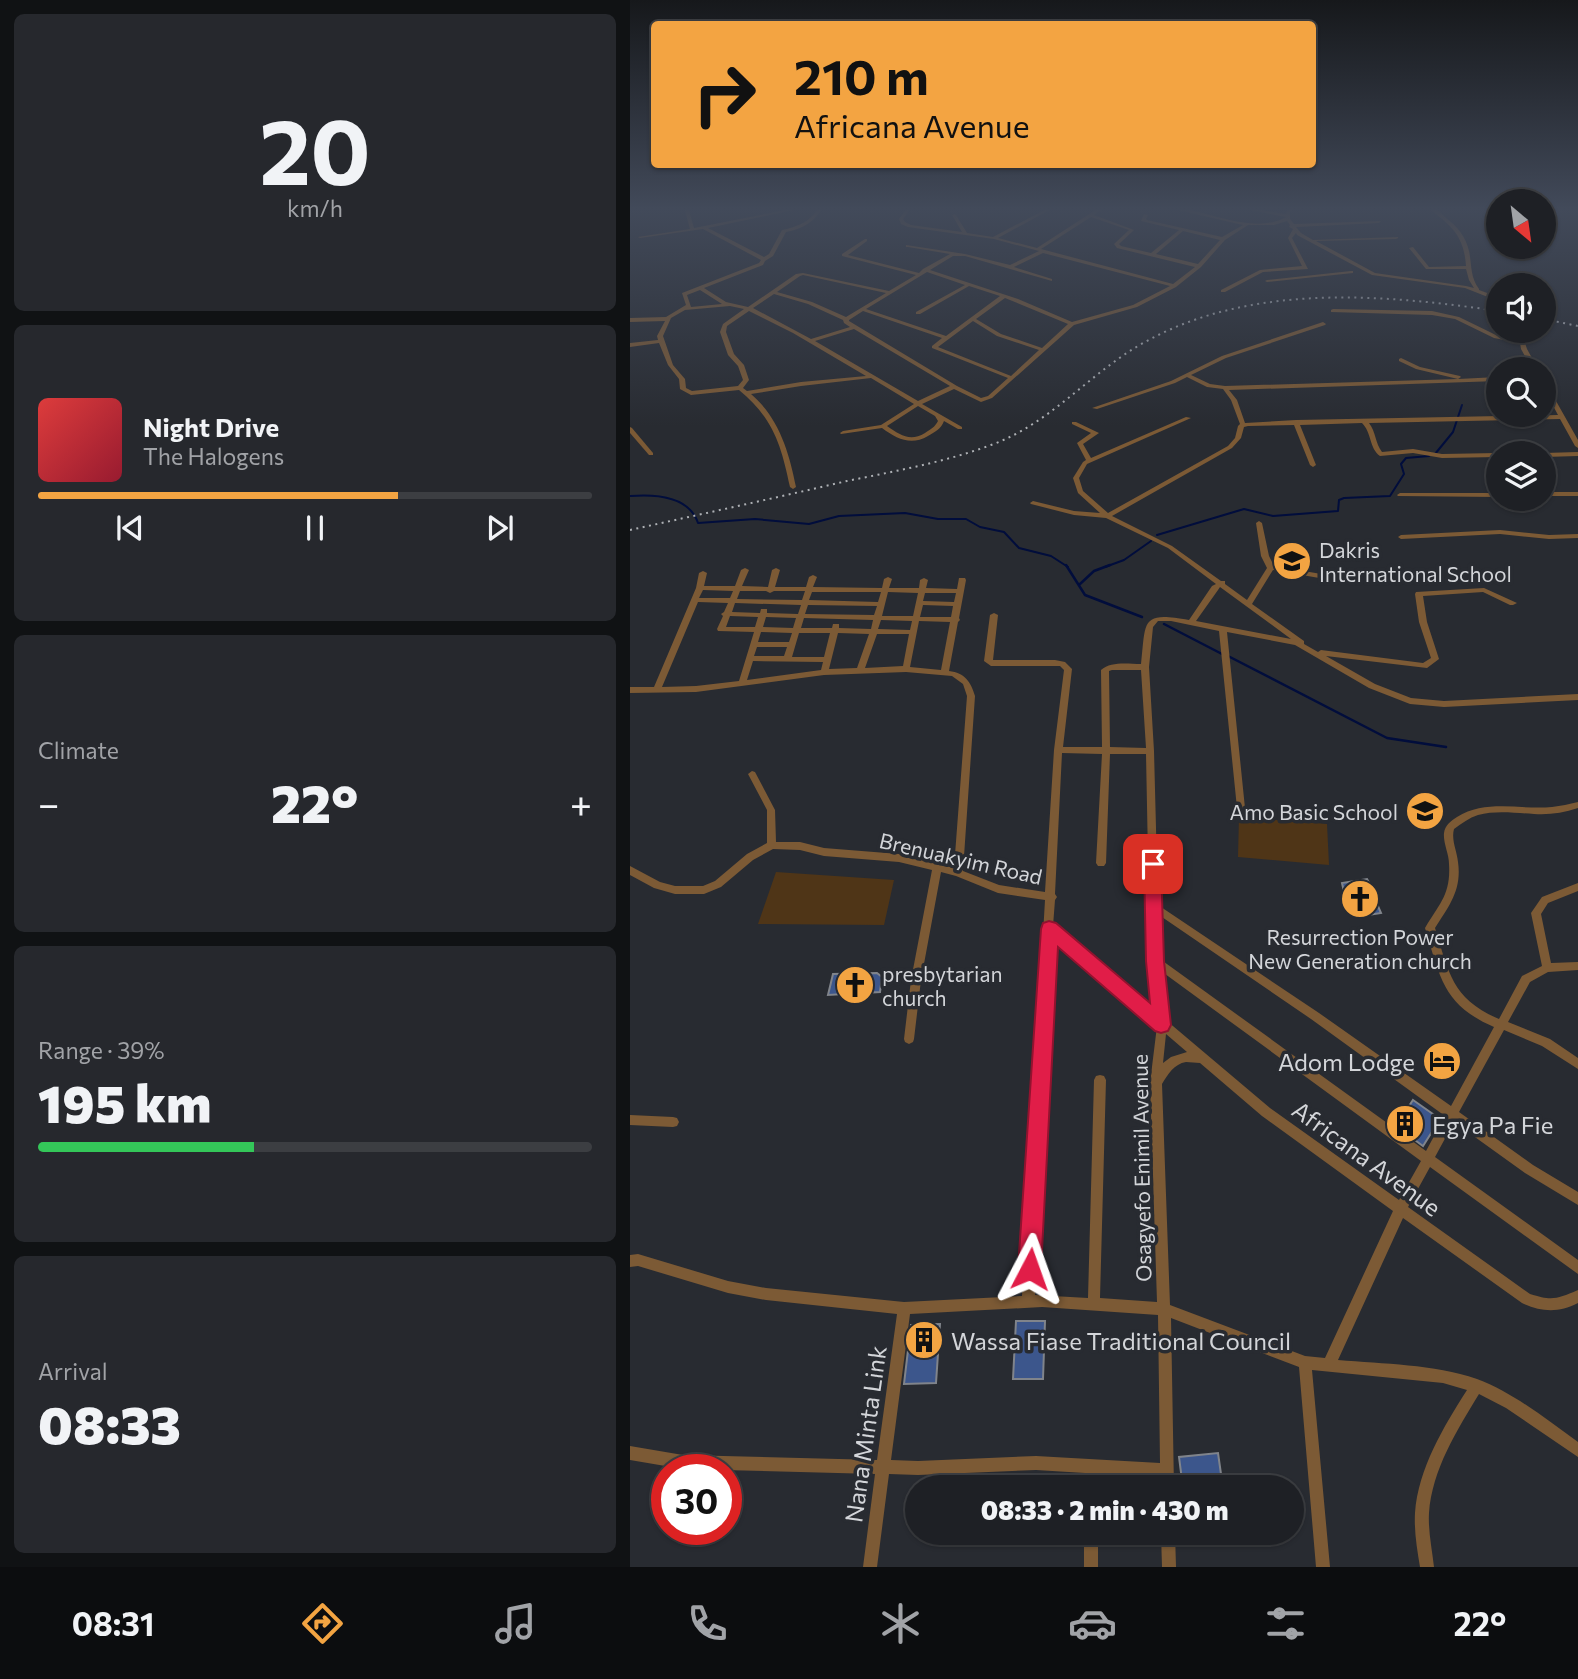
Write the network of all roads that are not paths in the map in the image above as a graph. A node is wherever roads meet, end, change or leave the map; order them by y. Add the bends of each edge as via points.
1 (721, 280) edge
2 (793, 280) edge
3 (833, 280) edge
4 (908, 280) edge
5 (954, 280) edge
6 (1152, 280) edge
7 (1181, 280) edge
8 (1240, 280) edge
9 (1275, 280) edge
10 (1416, 280) edge
11 (1471, 280) edge
12 (1267, 281) dead end
13 (968, 285) junction
14 (1174, 286) junction
15 (701, 288) junction
16 (1477, 289) junction
17 (1223, 291) dead end
18 (773, 292) junction
19 (890, 292) junction
20 (1486, 293) edge
21 (1004, 296) junction
22 (730, 304) junction
23 (687, 309) junction
24 (750, 309) junction
25 (864, 310) junction
26 (1333, 311) dead end
27 (918, 313) dead end
28 (668, 319) junction
29 (846, 319) junction
30 (630, 320) edge
31 (974, 320) junction
32 (1072, 324) junction
33 (1323, 324) dead end
34 (854, 327) junction
35 (1486, 332) edge
36 (946, 338) junction
37 (661, 341) junction
38 (811, 341) junction
39 (630, 345) edge
40 (1044, 351) junction
41 (1401, 360) dead end
42 (1188, 376) junction
43 (871, 377) junction
44 (1012, 378) junction
45 (1466, 379) junction
46 (1486, 379) edge
47 (955, 387) junction
48 (740, 388) junction
49 (1225, 388) junction
50 (747, 393) junction
51 (919, 403) junction
52 (1095, 408) dead end
53 (1556, 409) edge
54 (937, 416) junction
55 (1560, 417) junction
56 (1188, 418) dead end
57 (1363, 421) junction
58 (1296, 422) junction
59 (1074, 423) dead end
60 (1243, 424) junction
61 (883, 426) junction
62 (960, 428) dead end
63 (630, 429) edge
64 (843, 433) dead end
65 (1578, 446) edge
66 (651, 453) dead end
67 (1578, 454) edge
68 (1556, 455) edge
69 (1486, 456) edge
70 (1089, 460) junction
71 (1312, 465) dead end
72 (793, 487) dead end
73 (1556, 494) edge
74 (1578, 494) edge
75 (1400, 495) dead end
76 (1486, 495) edge
77 (1033, 503) dead end
78 (1107, 516) junction
79 (1259, 523) dead end
80 (1578, 536) edge
81 (1401, 537) dead end
82 (1271, 568) junction
83 (744, 570) dead end
84 (776, 570) dead end
85 (703, 573) dead end
86 (813, 577) dead end
87 (851, 579) dead end
88 (888, 579) dead end
89 (924, 580) dead end
90 (962, 580) dead end
91 (1354, 582) dead end
92 (1222, 583) junction
93 (699, 588) junction
94 (735, 588) junction
95 (771, 588) junction
96 (809, 589) junction
97 (848, 590) junction
98 (884, 590) junction
99 (922, 591) junction
100 (960, 591) junction
101 (694, 600) junction
102 (730, 601) junction
103 (767, 601) junction
104 (805, 602) junction
105 (843, 603) junction
106 (919, 603) junction
107 (1249, 603) junction
108 (1513, 603) dead end
109 (881, 604) junction
110 (958, 604) junction
111 (725, 614) junction
112 (763, 615) junction
113 (800, 615) junction
114 (839, 615) junction
115 (995, 615) dead end
116 (878, 617) junction
117 (916, 618) junction
118 (956, 620) junction
119 (1192, 622) junction
120 (1223, 628) junction
121 (758, 629) junction
122 (796, 629) junction
123 (834, 630) junction
124 (874, 631) junction
125 (913, 632) junction
126 (791, 644) junction
127 (754, 645) junction
128 (1312, 651) junction
129 (749, 658) junction
130 (787, 659) junction
131 (827, 660) junction
132 (1144, 667) junction
133 (906, 669) junction
134 (860, 670) junction
135 (824, 671) junction
136 (945, 671) junction
137 (742, 683) junction
138 (657, 689) junction
139 (630, 690) edge
140 (1578, 697) edge
141 (1058, 750) junction
142 (1106, 751) junction
143 (1150, 751) junction
144 (752, 774) dead end
145 (1578, 805) edge
146 (1241, 808) dead end
147 (772, 845) junction
148 (1101, 863) dead end
149 (937, 868) junction
150 (630, 870) edge
151 (958, 873) junction
152 (1578, 887) edge
153 (1052, 897) junction
154 (1153, 906) junction
155 (1049, 929) junction
156 (1155, 961) junction
157 (1578, 966) edge
158 (1547, 968) junction
159 (1161, 1025) junction
160 (1503, 1025) junction
161 (909, 1039) dead end
162 (1202, 1059) junction
163 (1578, 1064) edge
164 (1100, 1080) dead end
165 (1156, 1083) junction
166 (1453, 1114) junction
167 (630, 1120) edge
168 (673, 1122) dead end
169 (1428, 1157) junction
170 (1578, 1199) edge
171 (1400, 1210) junction
172 (630, 1261) edge
173 (1578, 1268) edge
174 (1578, 1296) edge
175 (1028, 1301) junction
176 (1094, 1304) junction
177 (904, 1308) junction
178 (1164, 1309) junction
179 (1305, 1363) junction
180 (1329, 1365) junction
181 (1477, 1386) junction
182 (1578, 1450) edge
183 (630, 1453) edge
184 (885, 1467) junction
185 (1092, 1467) junction
186 (1166, 1470) junction
187 (1092, 1475) edge
188 (1166, 1475) edge
189 (1091, 1545) edge
190 (1168, 1545) edge
191 (870, 1567) edge
192 (1091, 1567) edge
193 (1169, 1567) edge
194 (1323, 1567) edge
195 (1427, 1567) edge

1 - 15 street
2 - 18 street
3 - 19 street
4 - 19 street
5 - 13 street
6 - 14 street
7 - 14 street
8 - 17 street
9 - 12 street
10 - 16 street
11 - 16 street
13 - 21 street
13 - 27 street
14 - 32 street via 1135,306
15 - 22 street
15 - 23 street via 684,295
16 - 20 street
18 - 24 street
18 - 29 street
19 - 25 street
21 - 31 street
21 - 32 street
22 - 23 street
22 - 24 street
23 - 28 street
24 - 38 street
24 - 48 street via 725,325 723,332 746,380
25 - 29 street
25 - 36 street
26 - 35 street via 1432,313 1457,318
28 - 30 street
28 - 37 street
29 - 34 street
31 - 36 street
31 - 40 street via 999,335
32 - 40 street
33 - 42 street via 1224,357
34 - 38 street
34 - 47 street
36 - 44 street via 934,348
37 - 39 street
37 - 48 street via 683,389 691,393
38 - 43 street
40 - 44 street
41 - 45 street
42 - 49 street
42 - 52 street
43 - 50 street
43 - 51 street
44 - 47 street via 981,400
45 - 46 street
45 - 49 street
47 - 51 street
48 - 50 street
49 - 60 street
50 - 72 street via 774,423 786,450
51 - 54 street
51 - 61 street
53 - 55 street
54 - 61 street via 939,426 909,440 903,441
54 - 62 street
55 - 57 street
55 - 65 street
56 - 70 street
57 - 58 street
57 - 69 street via 1374,433 1380,454 1413,451
58 - 60 street
58 - 71 street
59 - 70 street via 1096,433 1080,443
60 - 78 street via 1230,447
61 - 64 street
63 - 66 street
67 - 68 street
70 - 78 street via 1080,468 1076,483
73 - 74 street
75 - 76 street
77 - 78 street
78 - 92 street via 1170,547
79 - 82 street
80 - 81 street via 1488,532
82 - 91 street
82 - 107 street
83 - 94 street
84 - 95 street
85 - 93 street
86 - 96 street
87 - 97 street
88 - 98 street
89 - 99 street
90 - 100 street
92 - 107 street
92 - 119 street
93 - 94 street
93 - 101 street
94 - 95 street
94 - 102 street
95 - 96 street
95 - 103 street
96 - 97 street
96 - 104 street
97 - 98 street
97 - 105 street
98 - 99 street
98 - 109 street
99 - 100 street
99 - 106 street
100 - 110 street
101 - 102 street
101 - 138 street
102 - 103 street
102 - 111 street
103 - 104 street
103 - 112 street
104 - 105 street
104 - 113 street
105 - 109 street
105 - 114 street
106 - 110 street
106 - 117 street
107 - 128 street
108 - 128 street via 1484,590 1419,594 1435,659 1424,666
109 - 116 street
110 - 118 street
111 - 112 street
111 - 121 street via 721,629
112 - 113 street
112 - 121 street
113 - 114 street
113 - 122 street
114 - 116 street
114 - 123 street
115 - 141 street via 988,661 1055,663 1068,668
116 - 117 street
116 - 124 street
117 - 118 street
117 - 125 street
118 - 136 street
119 - 120 street, Osagyefo Enimil Avenue
119 - 132 street, Osagyefo Enimil Avenue via 1161,618 1152,622
120 - 128 street, Osagyefo Enimil Avenue via 1288,641
120 - 146 street
121 - 122 street
121 - 127 street
122 - 123 street
122 - 126 street
123 - 124 street
123 - 131 street
124 - 125 street
124 - 134 street
125 - 133 street
126 - 127 street
126 - 130 street
127 - 129 street
128 - 140 street, Osagyefo Enimil Avenue via 1372,686 1410,701 1444,704
129 - 130 street
129 - 137 street
130 - 131 street
131 - 135 street
132 - 142 street via 1105,670
132 - 143 street, Osagyefo Enimil Avenue
133 - 134 street
133 - 136 street
134 - 135 street
135 - 137 street
136 - 151 street via 967,683 971,696
137 - 138 street
138 - 139 street
141 - 142 street
141 - 153 street
142 - 143 street
142 - 148 street
143 - 154 street, Osagyefo Enimil Avenue
144 - 147 street via 771,810
145 - 160 street via 1554,813 1477,813 1450,827 1452,890 1430,928 1450,985 1466,1006
147 - 149 street, Brenuakyim Road via 873,854
147 - 150 street via 704,890 657,885
149 - 151 street, Brenuakyim Road
149 - 161 street
151 - 153 street, Brenuakyim Road via 998,889
152 - 158 street via 1545,900 1536,913
153 - 155 street
154 - 156 street, Osagyefo Enimil Avenue
154 - 166 street
155 - 159 street, Africana Avenue
155 - 175 street
156 - 159 street, Osagyefo Enimil Avenue
156 - 169 street
157 - 158 street
158 - 160 street via 1526,979
159 - 162 street, Africana Avenue
159 - 165 street, Osagyefo Enimil Avenue
160 - 163 street via 1546,1043
160 - 166 street
162 - 165 street via 1187,1055 1168,1063
162 - 171 street, Africana Avenue
164 - 176 street
165 - 178 street, Osagyefo Enimil Avenue
166 - 169 street
166 - 170 street
167 - 168 street
169 - 171 street
169 - 173 street
171 - 174 street, Africana Avenue via 1526,1299 1560,1304
171 - 180 street
172 - 177 street via 766,1294
175 - 176 street
175 - 177 street
176 - 178 street
177 - 184 street, Nana Minta Link
178 - 179 street
178 - 186 street, Osagyefo Enimil Avenue
179 - 180 street
179 - 194 street
180 - 181 street via 1443,1376
181 - 182 street via 1511,1403
181 - 195 street via 1443,1445 1423,1505
183 - 184 street via 707,1463
184 - 185 street via 1036,1463
184 - 191 street, Nana Minta Link
185 - 186 street
185 - 187 street
186 - 188 street, Osagyefo Enimil Avenue
189 - 192 street
190 - 193 street

